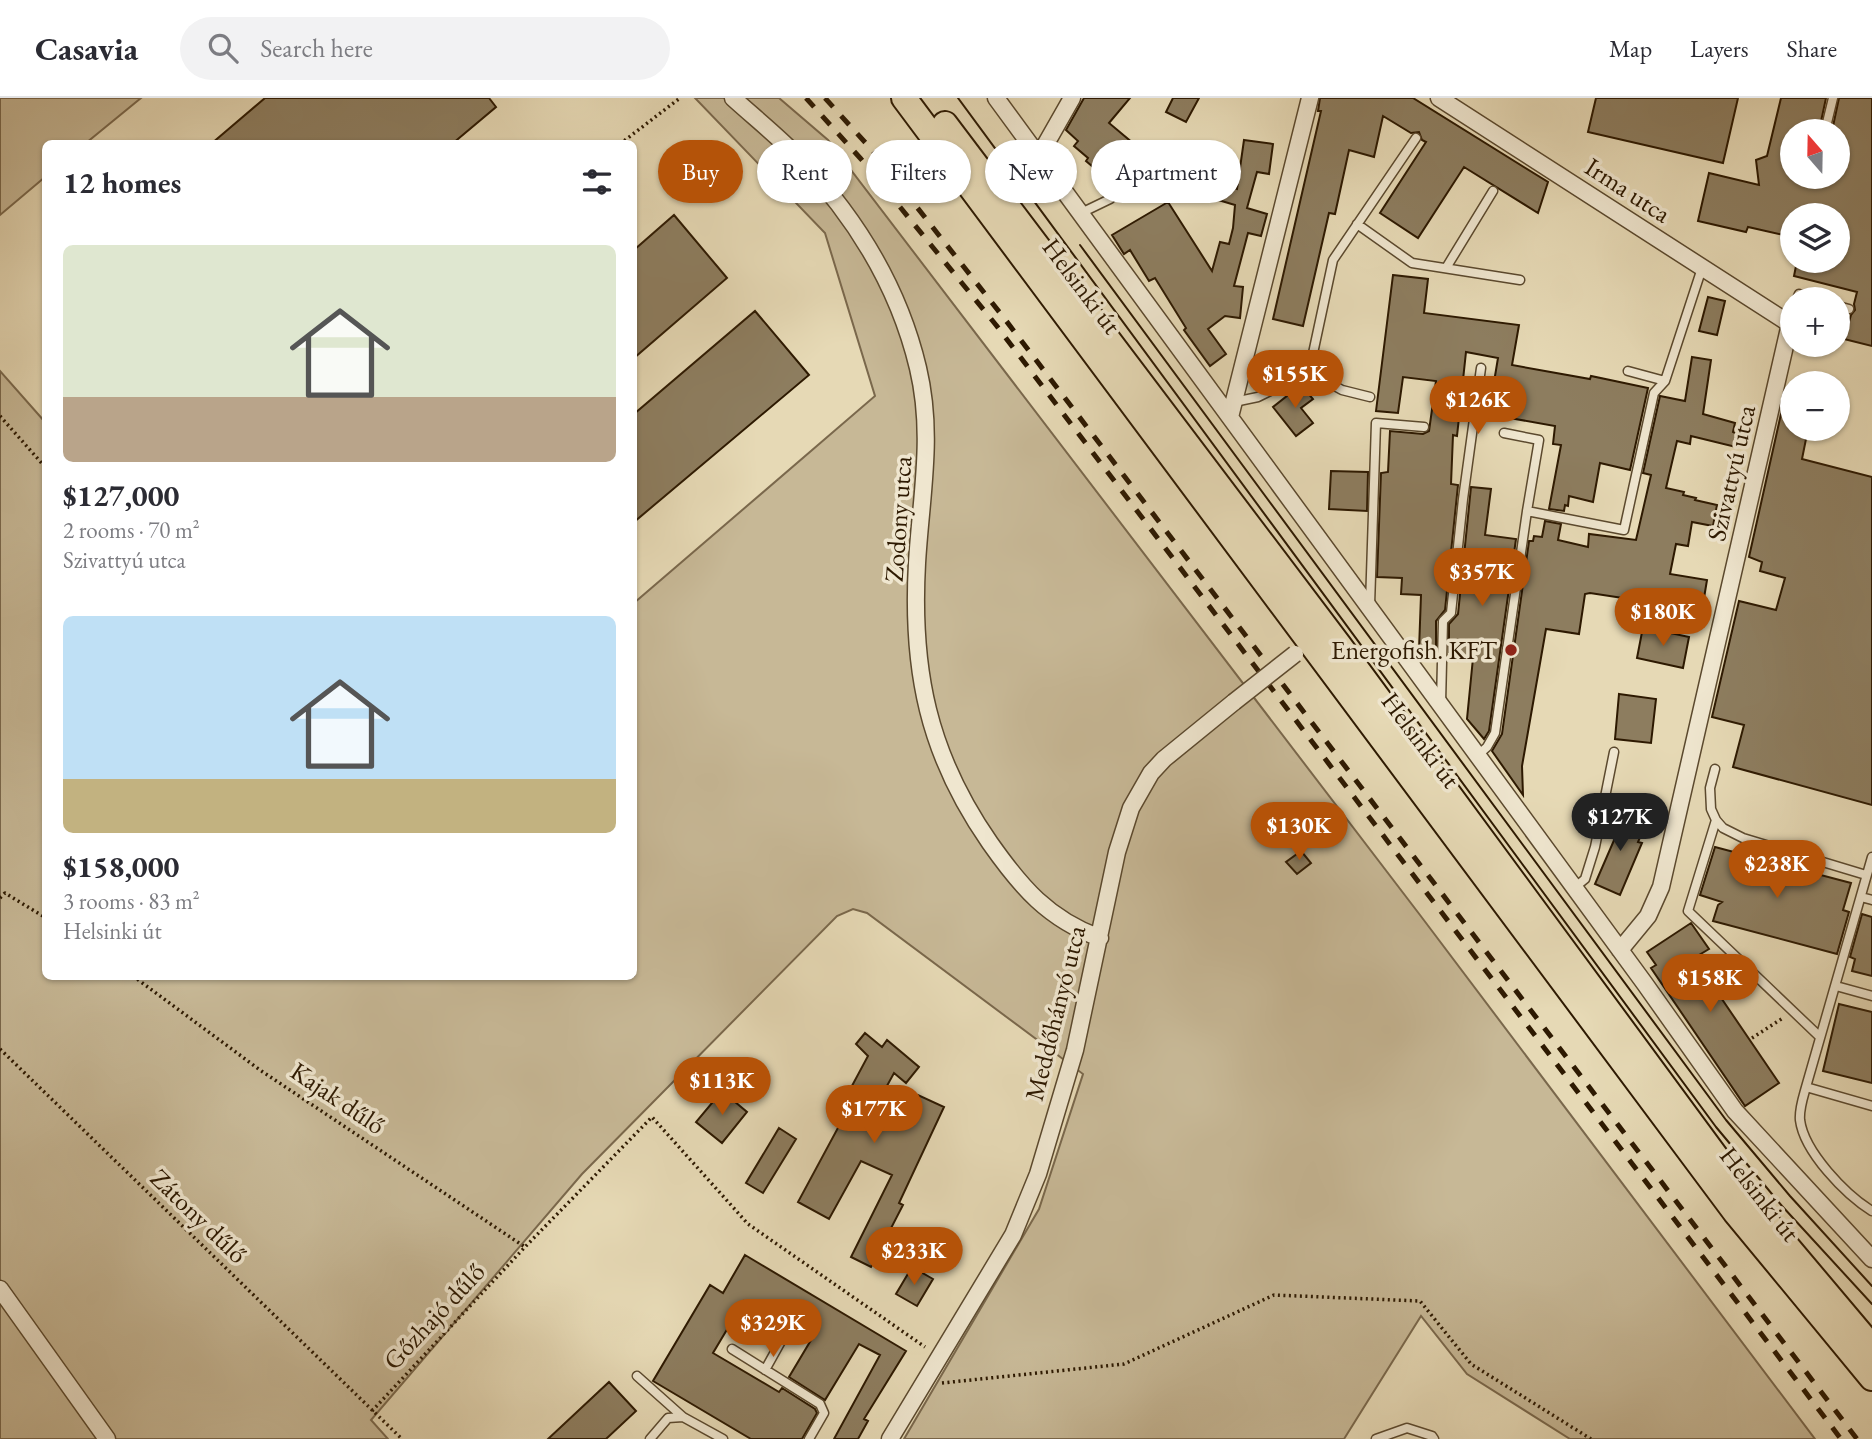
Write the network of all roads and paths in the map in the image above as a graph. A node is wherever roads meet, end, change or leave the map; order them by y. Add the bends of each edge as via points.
1 (680, 98) edge
2 (733, 98) edge
3 (905, 98) edge
4 (926, 98) edge
5 (996, 98) edge
6 (1072, 98) edge
7 (1310, 98) edge
8 (1833, 98) edge
9 (1434, 101) edge
10 (1828, 119) edge
11 (1416, 138) dead end
12 (625, 140) edge
13 (1027, 140) edge
14 (1048, 140) edge
15 (1493, 191) dead end
16 (1074, 203) edge
17 (1102, 203) edge
18 (1081, 213) junction
19 (1357, 224) junction
20 (1703, 266) junction
21 (1446, 268) junction
22 (1520, 280) dead end
23 (1780, 313) edge
24 (1783, 357) edge
25 (1482, 368) dead end
26 (1628, 371) dead end
27 (1309, 372) junction
28 (1665, 381) junction
29 (1370, 397) dead end
30 (1232, 410) junction
31 (0, 416) edge
32 (1424, 427) dead end
33 (1504, 433) dead end
34 (42, 463) edge
35 (1527, 511) junction
36 (1370, 610) junction
37 (1314, 613) junction
38 (1339, 645) junction
39 (1303, 648) junction
40 (1441, 706) junction
41 (1614, 752) dead end
42 (1478, 755) junction
43 (1715, 769) dead end
44 (1716, 820) junction
45 (1872, 857) edge
46 (1866, 875) junction
47 (1574, 888) junction
48 (1861, 897) junction
49 (0, 898) edge
50 (1872, 900) edge
51 (42, 916) edge
52 (1100, 938) junction
53 (1620, 950) junction
54 (138, 980) edge
55 (1836, 986) junction
56 (1872, 996) edge
57 (1793, 1011) junction
58 (1820, 1037) junction
59 (1752, 1038) dead end
60 (0, 1049) edge
61 (1805, 1087) junction
62 (1872, 1106) edge
63 (1872, 1211) edge
64 (525, 1247) junction
65 (1872, 1259) edge
66 (0, 1289) edge
67 (785, 1334) dead end
68 (1872, 1348) edge
69 (732, 1349) dead end
70 (939, 1356) junction
71 (765, 1370) junction
72 (637, 1376) dead end
73 (1872, 1378) edge
74 (922, 1385) junction
75 (372, 1411) junction
76 (683, 1417) junction
77 (107, 1439) edge
78 (402, 1439) edge
79 (650, 1439) edge
80 (723, 1439) edge
81 (809, 1439) edge
82 (890, 1439) edge
83 (1376, 1439) edge
84 (1434, 1439) edge
85 (1591, 1439) edge

1 - 12 path
2 - 52 street, Zodony utca via 831,194 873,254 901,312 925,405 928,444 917,563 917,639 924,701 943,758 983,833 1026,890 1056,917
3 - 39 main road, Helsinki út
4 - 37 main road, Helsinki út
5 - 13 street, Helsinki út
6 - 14 street
7 - 30 street
8 - 10 lane
9 - 20 street, Irma utca
11 - 19 lane
15 - 21 lane
16 - 18 street, Helsinki út
17 - 18 lane
18 - 30 street, Helsinki út
19 - 21 lane via 1412,263
19 - 27 lane via 1333,260
20 - 23 street, Irma utca
20 - 28 lane
21 - 22 lane
24 - 53 street, Szivattyú utca via 1661,887 1648,916
25 - 40 lane via 1451,613 1443,621
26 - 28 lane
27 - 29 lane via 1342,390
27 - 30 lane
28 - 35 lane via 1654,393 1624,530
30 - 36 street, Helsinki út
31 - 34 path
32 - 36 lane via 1376,423
33 - 35 lane via 1539,440
35 - 42 lane via 1495,733
36 - 40 street, Helsinki út
37 - 38 main road, Helsinki út
37 - 39 main road via 1315,629
38 - 39 main road via 1324,641
38 - 68 main road, Helsinki út via 1748,1200
39 - 52 street, Meddőhányó utca, bridge via 1164,759 1139,793 1117,852
39 - 73 main road, Helsinki út via 1735,1212
40 - 42 street, Helsinki út
41 - 47 lane via 1595,847 1585,879
42 - 47 street, Helsinki út
43 - 44 lane via 1710,796
44 - 46 lane via 1743,838
44 - 57 lane via 1688,911
45 - 46 lane
46 - 48 lane
47 - 53 street, Helsinki út
48 - 50 lane
48 - 55 lane
49 - 51 path via 5,893
52 - 70 street, Meddőhányó utca via 1075,1050 1038,1174 1013,1235
53 - 65 street, Helsinki út via 1735,1111
54 - 64 path, Kajak dűlő via 260,1070
55 - 56 lane
55 - 58 lane
57 - 58 lane
57 - 59 path
58 - 61 lane
60 - 75 path, Zátony dűlő
61 - 62 lane
61 - 63 lane via 1800,1120 1811,1146 1844,1189
64 - 70 path, Gőzhajó dűlő via 652,1117 748,1224
64 - 75 path, Gőzhajó dűlő
66 - 77 street
67 - 71 lane
69 - 71 lane
70 - 74 street, Meddőhányó utca
71 - 81 lane via 820,1404 824,1413
72 - 76 lane
74 - 82 street, Meddőhányó utca
74 - 85 path via 1124,1364 1274,1295 1420,1301 1471,1364
75 - 78 path, Zátony dűlő
76 - 79 lane via 668,1418
76 - 80 lane
83 - 84 lane via 1407,1429

